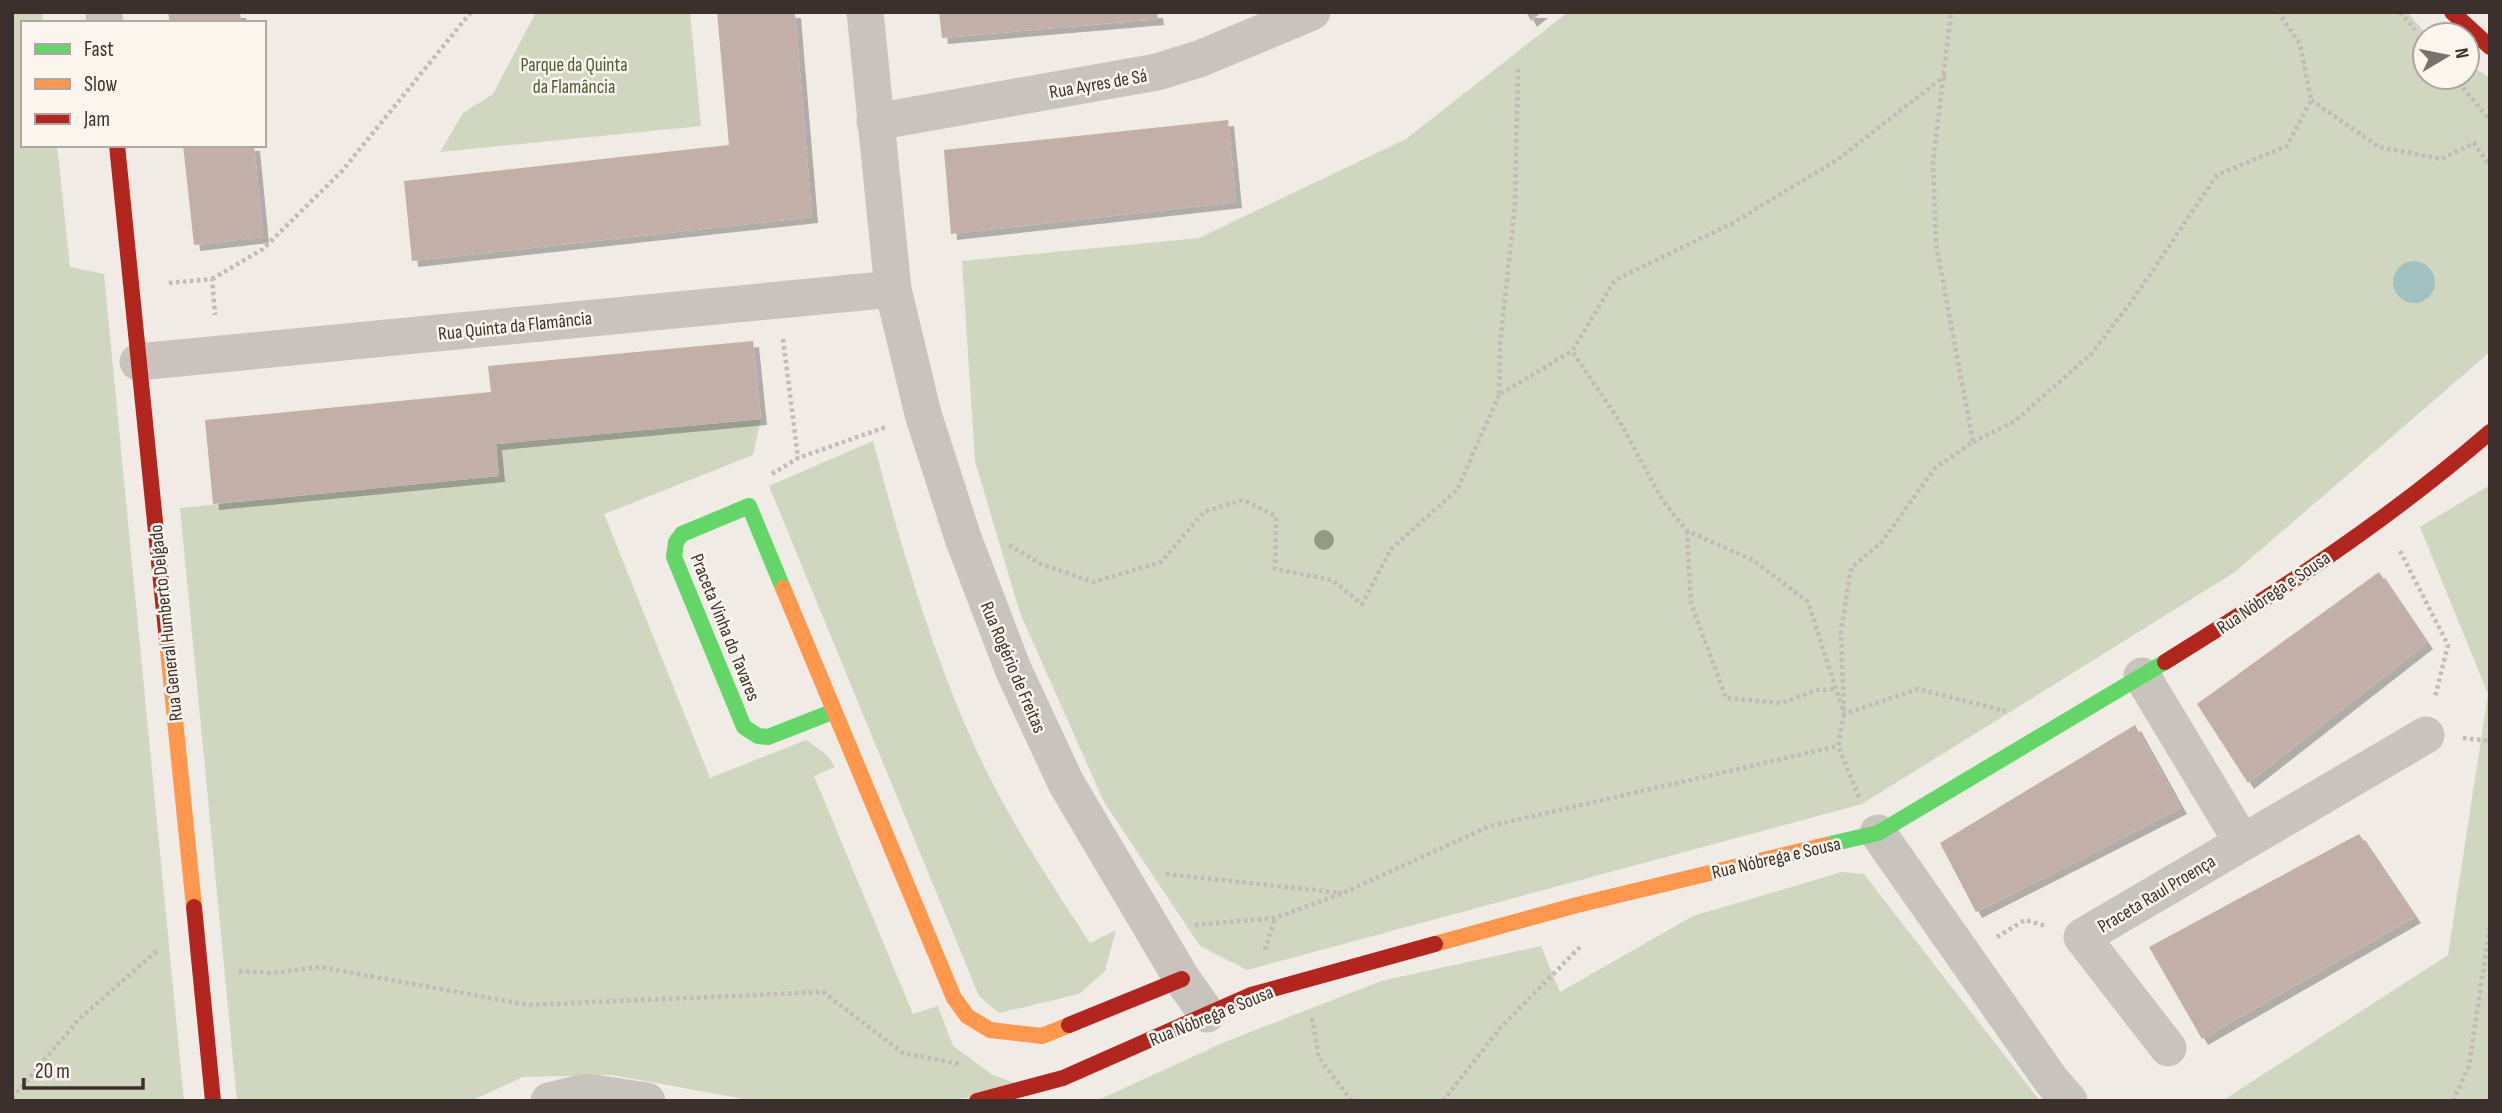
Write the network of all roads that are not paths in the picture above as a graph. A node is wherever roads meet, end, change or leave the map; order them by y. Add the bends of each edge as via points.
1 (865, 12) edge
2 (1312, 12) edge
3 (2452, 12) edge
4 (2490, 47) edge
5 (875, 122) junction
6 (117, 147) edge
7 (892, 289) junction
8 (138, 362) junction
9 (2490, 432) edge
10 (2142, 676) junction
11 (832, 712) junction
12 (2426, 735) road end
13 (1870, 819) junction
14 (2242, 842) junction
15 (1182, 979) junction
16 (1207, 1014) junction
17 (2168, 1048) dead end
18 (213, 1101) edge
19 (549, 1101) edge
20 (647, 1101) edge
21 (978, 1101) edge
22 (2069, 1101) edge

1 - 5 street, Rua Rogério de Freitas
2 - 5 street, Rua Ayres de Sá via 1157,72
3 - 4 street
5 - 7 street, Rua Rogério de Freitas
6 - 8 street, Rua General Humberto Delgado
7 - 8 street, Rua Quinta da Flamância
7 - 15 street, Rua Rogério de Freitas via 923,414 987,604 1039,728 1092,831
8 - 18 street, Rua General Humberto Delgado
9 - 10 street, Rua Nóbrega e Sousa via 2280,591
10 - 13 street, Rua Nóbrega e Sousa
10 - 14 street
11 - 11 street, Praceta Vinha do Tavares via 749,506 682,534 674,557 744,727 758,737 773,736
11 - 15 street, Praceta Vinha do Tavares via 954,998 967,1016 996,1032 1042,1036
12 - 14 street, Praceta Raul Proença
13 - 16 street, Rua Nóbrega e Sousa via 1251,995
13 - 22 street
14 - 17 street, Praceta Raul Proença via 2082,937
15 - 16 street, Rua Rogério de Freitas
16 - 21 street, Rua Nóbrega e Sousa via 1063,1078
19 - 20 street via 586,1092

